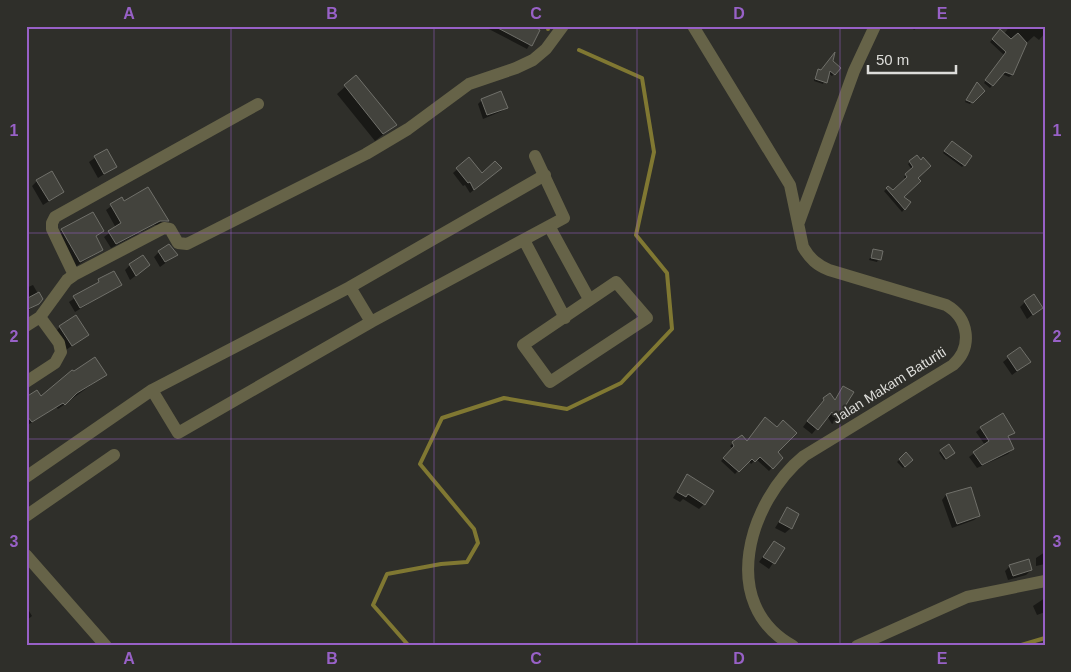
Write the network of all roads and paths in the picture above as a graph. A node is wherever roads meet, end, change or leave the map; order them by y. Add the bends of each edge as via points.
1 (563, 26) edge
2 (694, 26) edge
3 (875, 26) edge
4 (258, 104) dead end
5 (535, 156) dead end
6 (545, 175) junction
7 (799, 222) junction
8 (550, 226) junction
9 (524, 240) junction
10 (74, 275) junction
11 (350, 287) junction
12 (589, 298) junction
13 (40, 317) junction
14 (565, 318) junction
15 (371, 322) junction
16 (26, 326) edge
17 (26, 382) edge
18 (152, 390) junction
19 (114, 455) dead end
20 (26, 477) edge
21 (26, 516) edge
22 (26, 555) edge
23 (1045, 581) edge
24 (106, 646) edge
25 (794, 646) edge
26 (857, 646) edge

1 - 10 street via 533,60 469,84 408,130 366,154 190,243 180,244 170,229 164,228
2 - 7 street, Jalan Makam Baturiti via 786,177
3 - 7 street via 854,71
4 - 10 street via 56,217 52,229
5 - 6 street
6 - 8 street via 564,218
6 - 11 street
7 - 25 street, Jalan Makam Baturiti via 803,247 816,264 946,305 963,321 966,339 961,356 953,365 804,456 769,494 751,543 750,582 755,604 764,621 778,636
8 - 9 street
8 - 12 street
9 - 14 street
9 - 15 street
10 - 13 street
11 - 15 street
11 - 18 street
12 - 14 street
12 - 14 street via 616,282 647,318 550,382 523,345
13 - 16 street
13 - 17 street via 59,343 61,352 55,363
15 - 18 street via 178,432
18 - 20 street
19 - 21 street
22 - 24 street
23 - 26 street via 967,597

